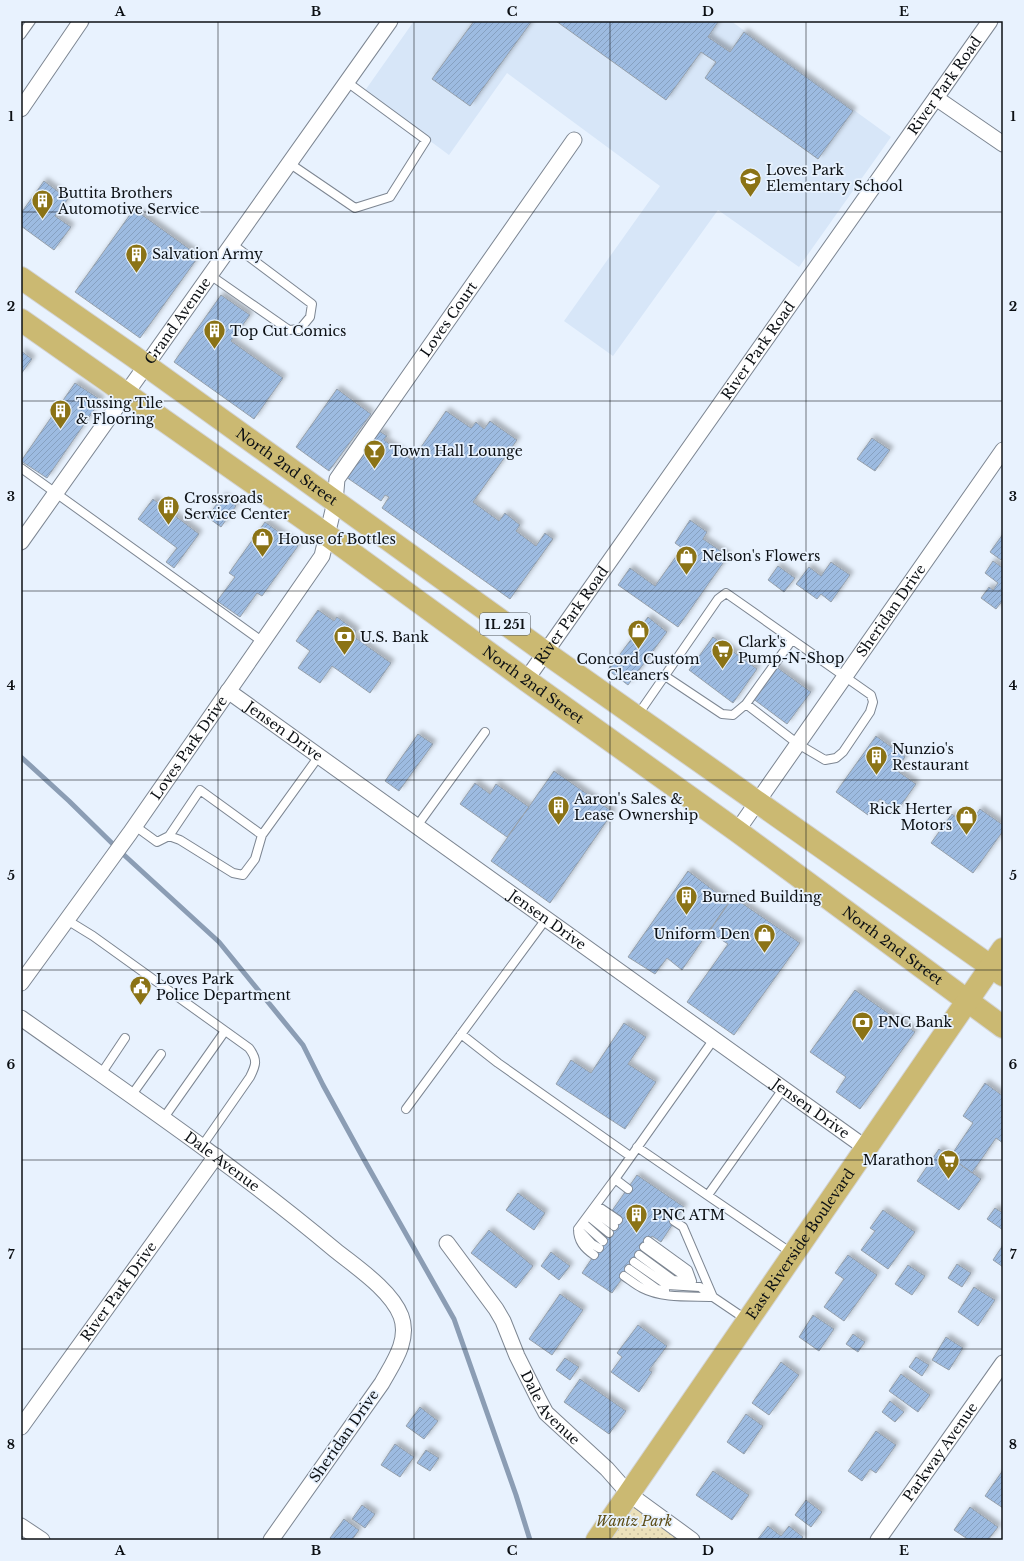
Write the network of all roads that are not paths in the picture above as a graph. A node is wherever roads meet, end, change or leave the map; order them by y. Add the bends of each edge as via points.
1 (31, 21) edge
2 (81, 21) edge
3 (390, 21) edge
4 (990, 21) edge
5 (21, 35) edge
6 (347, 82) junction
7 (936, 98) junction
8 (23, 101) edge
9 (574, 140) dead end
10 (1003, 144) edge
11 (289, 163) junction
12 (232, 244) junction
13 (210, 275) junction
14 (21, 278) edge
15 (21, 320) edge
16 (146, 366) junction
17 (126, 394) junction
18 (1003, 450) edge
19 (21, 468) edge
20 (56, 493) junction
21 (335, 502) junction
22 (327, 535) junction
23 (21, 542) edge
24 (792, 640) junction
25 (263, 642) junction
26 (546, 653) junction
27 (665, 676) junction
28 (845, 677) junction
29 (526, 680) junction
30 (228, 691) junction
31 (746, 704) junction
32 (636, 717) junction
33 (485, 732) dead end
34 (798, 744) junction
35 (319, 756) junction
36 (757, 802) junction
37 (417, 826) junction
38 (132, 830) junction
39 (737, 831) junction
40 (262, 835) junction
41 (169, 836) junction
42 (546, 919) junction
43 (67, 920) junction
44 (999, 963) edge
45 (21, 983) edge
46 (967, 1000) junction
47 (21, 1018) edge
48 (1003, 1027) edge
49 (226, 1031) junction
50 (461, 1034) junction
51 (125, 1038) dead end
52 (714, 1039) junction
53 (161, 1054) dead end
54 (101, 1074) junction
55 (783, 1089) junction
56 (131, 1096) junction
57 (406, 1109) dead end
58 (163, 1119) junction
59 (202, 1146) junction
60 (637, 1147) junction
61 (866, 1148) junction
62 (216, 1156) junction
63 (630, 1156) junction
64 (615, 1179) junction
65 (628, 1188) dead end
66 (708, 1195) junction
67 (592, 1210) junction
68 (674, 1222) dead end
69 (616, 1223) dead end
70 (581, 1226) junction
71 (609, 1233) dead end
72 (604, 1241) dead end
73 (447, 1243) dead end
74 (646, 1244) dead end
75 (596, 1251) dead end
76 (793, 1254) junction
77 (692, 1281) junction
78 (703, 1289) junction
79 (714, 1298) junction
80 (748, 1320) junction
81 (404, 1325) joint
82 (1003, 1363) edge
83 (21, 1428) edge
84 (629, 1494) junction
85 (21, 1526) edge
86 (42, 1540) edge
87 (271, 1540) edge
88 (597, 1540) edge
89 (692, 1540) edge
90 (878, 1540) edge

1 - 5 lane
2 - 8 street
3 - 6 street, Grand Avenue
4 - 7 street, River Park Road
6 - 11 street, Grand Avenue
6 - 11 lane via 426,140 390,197 355,208
7 - 10 street
7 - 26 street, River Park Road
9 - 21 street, Loves Court via 337,479
11 - 12 street, Grand Avenue
12 - 13 street, Grand Avenue
12 - 13 lane via 312,304 310,317 300,329 290,330
13 - 16 street, Grand Avenue
14 - 16 main road, North 2nd Street / IL 251
15 - 17 main road, North 2nd Street / IL 251
16 - 17 street, Grand Avenue
16 - 21 main road, North 2nd Street / IL 251
17 - 20 street, Grand Avenue
17 - 22 main road, North 2nd Street / IL 251
18 - 28 street, Sheridan Drive
19 - 20 lane
20 - 23 street, Grand Avenue
20 - 25 lane
21 - 22 street, Loves Park Drive
21 - 26 main road, North 2nd Street / IL 251
22 - 25 street, Loves Park Drive via 322,556
22 - 29 main road, North 2nd Street / IL 251
24 - 27 lane via 726,593 718,599
24 - 28 lane
24 - 31 lane
25 - 30 street, Loves Park Drive
26 - 29 street, River Park Road
26 - 32 main road, North 2nd Street / IL 251
27 - 31 lane via 722,714 733,715
27 - 32 lane
28 - 34 street, Sheridan Drive
28 - 34 lane via 871,695 873,702 870,712 843,752 836,758 825,760
29 - 39 main road, North 2nd Street / IL 251
30 - 35 street, Jensen Drive
30 - 38 street, Loves Park Drive
31 - 34 lane
32 - 36 main road, North 2nd Street / IL 251
33 - 37 lane
34 - 36 street, Sheridan Drive
35 - 37 street, Jensen Drive
35 - 40 lane
36 - 39 street, Sheridan Drive
36 - 44 main road, North 2nd Street / IL 251
37 - 42 street, Jensen Drive
38 - 41 lane via 157,842
38 - 43 street, Loves Park Drive
39 - 46 main road, North 2nd Street / IL 251
40 - 41 lane via 255,859 243,875 233,873 180,840
40 - 41 lane via 200,790
42 - 50 lane
42 - 52 street, Jensen Drive
43 - 45 street, Loves Park Drive
43 - 49 lane
44 - 46 main road, East Riverside Boulevard
46 - 48 main road, North 2nd Street / IL 251
46 - 61 main road, East Riverside Boulevard
47 - 54 street, Dale Avenue
49 - 58 lane
49 - 59 lane via 249,1048 255,1056 255,1067
50 - 57 lane
50 - 63 lane
51 - 54 lane
52 - 55 street, Jensen Drive
52 - 60 lane
53 - 56 lane
54 - 56 street, Dale Avenue
55 - 61 street, Jensen Drive
55 - 66 lane
56 - 58 street, Dale Avenue
58 - 59 street, Dale Avenue
59 - 62 street, Dale Avenue
60 - 63 lane
60 - 66 lane
61 - 76 main road, East Riverside Boulevard
62 - 81 street, Dale Avenue via 314,1232 374,1283 388,1296 401,1315
62 - 83 street, River Park Drive
63 - 64 lane
64 - 65 lane
64 - 67 lane
66 - 76 lane
67 - 69 lane
67 - 70 lane
67 - 71 lane
68 - 79 lane via 683,1228
70 - 72 lane
70 - 75 lane via 578,1238 586,1249
73 - 84 street, Dale Avenue via 500,1315 517,1356 546,1413 607,1469
74 - 77 lane
76 - 80 main road, East Riverside Boulevard
77 - 78 lane
77 - 78 lane via 673,1280 636,1258 667,1285
78 - 79 lane
78 - 79 lane via 665,1291 627,1272 643,1288 653,1293
79 - 80 lane
80 - 84 main road, East Riverside Boulevard
81 - 87 street, Sheridan Drive via 400,1348 382,1383
82 - 90 street, Parkway Avenue
84 - 88 main road, East Riverside Boulevard
84 - 89 street, Dale Avenue
85 - 86 street

